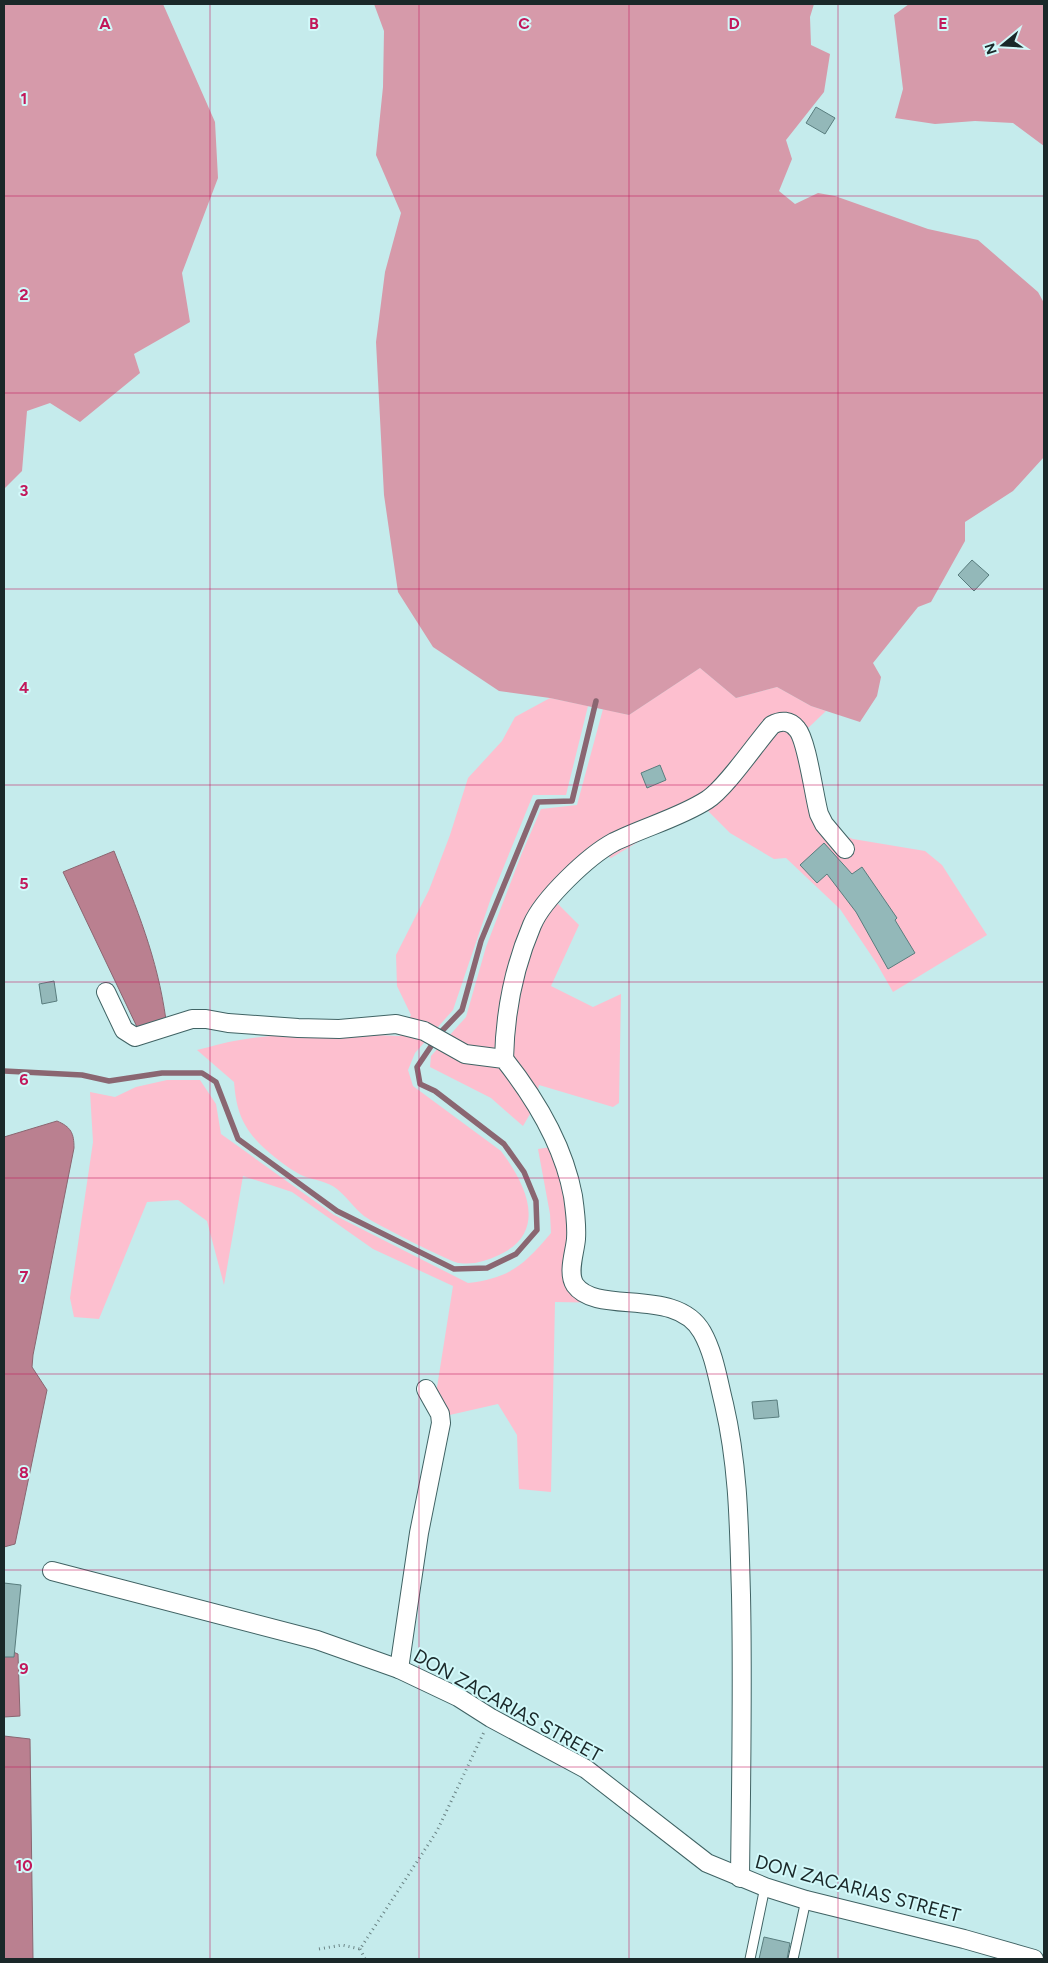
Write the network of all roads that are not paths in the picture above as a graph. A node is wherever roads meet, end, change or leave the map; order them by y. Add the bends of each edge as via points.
1 (845, 848) dead end
2 (106, 992) dead end
3 (504, 1059) junction
4 (426, 1389) dead end
5 (52, 1571) dead end
6 (399, 1669) junction
7 (740, 1878) junction
8 (765, 1887) junction
9 (806, 1900) junction
10 (750, 1959) edge
11 (793, 1959) edge
12 (1034, 1959) edge

1 - 3 street via 819,814 800,732 786,721 779,721 772,725 709,799 612,844 584,864 556,891 532,924 524,948 507,1011
2 - 3 street via 124,1030 135,1037 192,1019 298,1028 339,1029 396,1024 424,1031 465,1054
3 - 7 street via 534,1100 568,1177 576,1221 574,1284 584,1293 672,1308 690,1316 702,1332 717,1376 734,1451 739,1498 742,1657
4 - 6 street via 440,1414 441,1424 419,1534
5 - 6 street, DON ZACARIAS STREET via 317,1640
6 - 7 street, DON ZACARIAS STREET via 458,1697 586,1769 698,1857
7 - 8 street, DON ZACARIAS STREET
8 - 9 street, DON ZACARIAS STREET
8 - 10 lane
9 - 11 lane
9 - 12 street, DON ZACARIAS STREET

